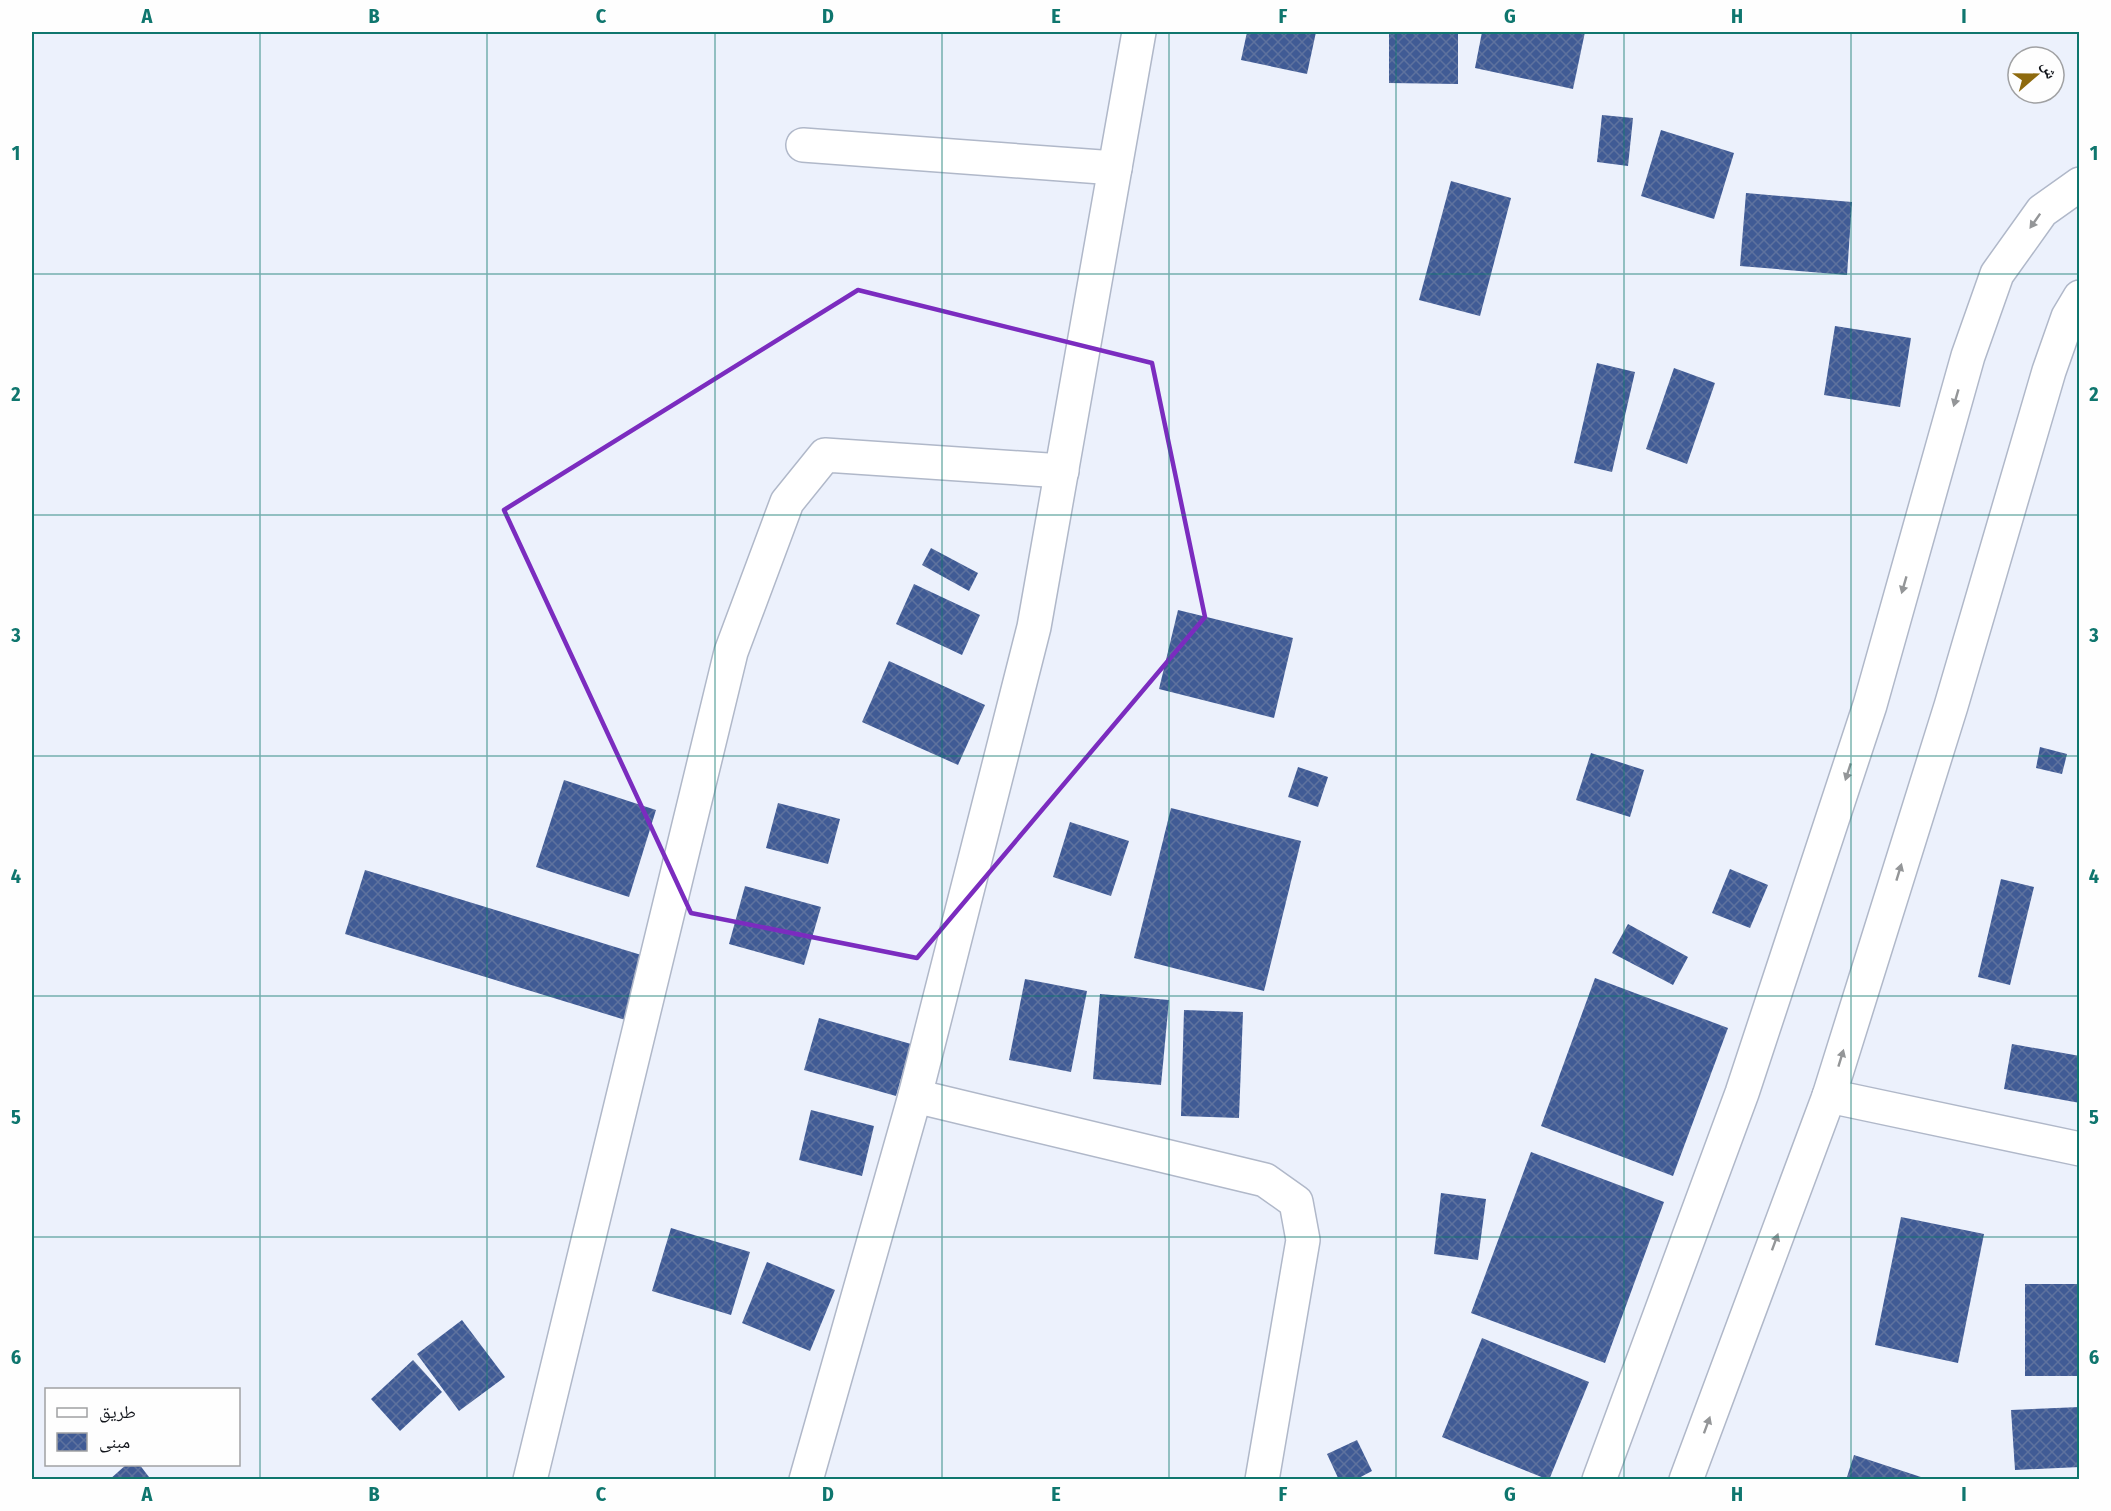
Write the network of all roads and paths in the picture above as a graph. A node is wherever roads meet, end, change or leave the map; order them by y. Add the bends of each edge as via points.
1 (1139, 32) edge
2 (803, 145) dead end
3 (1115, 168) junction
4 (2079, 184) edge
5 (2079, 297) edge
6 (1062, 471) junction
7 (915, 1096) junction
8 (1829, 1096) junction
9 (2079, 1149) edge
10 (530, 1479) edge
11 (806, 1479) edge
12 (1262, 1479) edge
13 (1599, 1479) edge
14 (1686, 1479) edge

1 - 3 street
2 - 3 street
3 - 6 street
4 -> 13 street via 2042,211 1997,274 1968,356 1870,705 1783,971
8 -> 5 street via 1951,706 2049,371
6 - 7 street via 1034,627
6 - 10 street via 825,455 787,502 732,652
7 - 11 street
7 - 12 street via 1265,1180 1296,1202 1303,1240
8 - 9 street
14 -> 8 street

